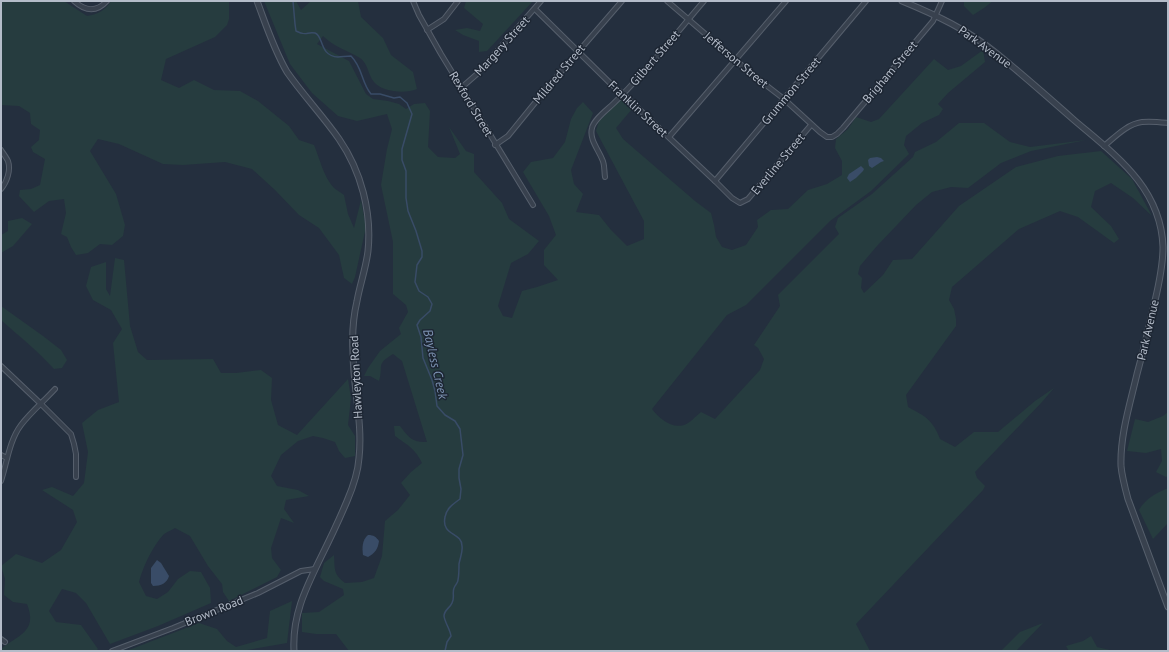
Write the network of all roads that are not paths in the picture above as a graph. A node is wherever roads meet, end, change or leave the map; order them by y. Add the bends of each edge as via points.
1 (74, 1) edge
2 (107, 1) edge
3 (257, 1) edge
4 (413, 1) edge
5 (458, 1) edge
6 (541, 1) edge
7 (622, 1) edge
8 (668, 1) edge
9 (704, 1) edge
10 (786, 1) edge
11 (866, 1) edge
12 (902, 1) edge
13 (942, 1) edge
14 (535, 9) junction
15 (936, 16) junction
16 (688, 19) junction
17 (427, 30) junction
18 (578, 51) junction
19 (736, 59) junction
20 (461, 88) junction
21 (624, 94) junction
22 (784, 99) junction
23 (1168, 122) edge
24 (811, 125) junction
25 (842, 128) joint
26 (669, 137) junction
27 (495, 145) junction
28 (1104, 146) junction
29 (1, 150) edge
30 (605, 177) dead end
31 (715, 181) junction
32 (1, 189) edge
33 (744, 201) joint
34 (533, 205) dead end
35 (1, 366) edge
36 (55, 389) dead end
37 (41, 404) junction
38 (1, 455) edge
39 (7, 458) junction
40 (76, 477) dead end
41 (1, 481) edge
42 (315, 569) junction
43 (1168, 607) edge
44 (1, 639) edge
45 (5, 642) dead end
46 (112, 651) edge
47 (294, 651) edge

1 - 2 street via 91,10 99,8
3 - 42 street, Hawleyton Road via 281,63 339,139 355,168 366,202 369,231 368,253 353,336 353,367 360,437 358,468 353,487
4 - 17 street, Rexford Street
5 - 17 street via 444,19
6 - 14 street, Margery Street
7 - 18 street, Mildred Street
8 - 16 street, Jefferson Street
9 - 16 street, Gilbert Street
10 - 19 street
11 - 22 street, Grummon Street
12 - 15 street, Park Avenue
13 - 15 street, Brigham Street
14 - 18 street, Franklin Street
14 - 20 street, Margery Street via 477,74
15 - 25 street, Brigham Street
15 - 28 street, Park Avenue via 990,47
16 - 19 street, Jefferson Street
16 - 21 street, Gilbert Street
17 - 20 street, Rexford Street
18 - 21 street, Franklin Street
18 - 27 street, Mildred Street via 508,136
19 - 22 street, Jefferson Street
19 - 26 street
20 - 27 street, Rexford Street
21 - 26 street, Franklin Street
21 - 30 street, Gilbert Street via 592,126 594,146 602,159
22 - 24 street, Jefferson Street
22 - 31 street, Grummon Street
23 - 28 street via 1129,126
24 - 25 street, Jefferson Street via 829,137 837,134
24 - 33 street, Everline Street
26 - 31 street, Franklin Street
27 - 34 street, Rexford Street
28 - 43 street, Park Avenue via 1144,187 1154,206 1162,233 1160,279 1125,426 1121,461 1128,498
29 - 32 street via 8,161 7,179
31 - 33 street, Franklin Street via 732,198 740,203
35 - 37 street
36 - 37 street
37 - 39 street via 20,426
37 - 40 street via 71,434 76,454
38 - 39 street
39 - 41 street
42 - 46 street, Brown Road via 301,571 258,594
42 - 47 street, Hawleyton Road via 297,615
44 - 45 street

